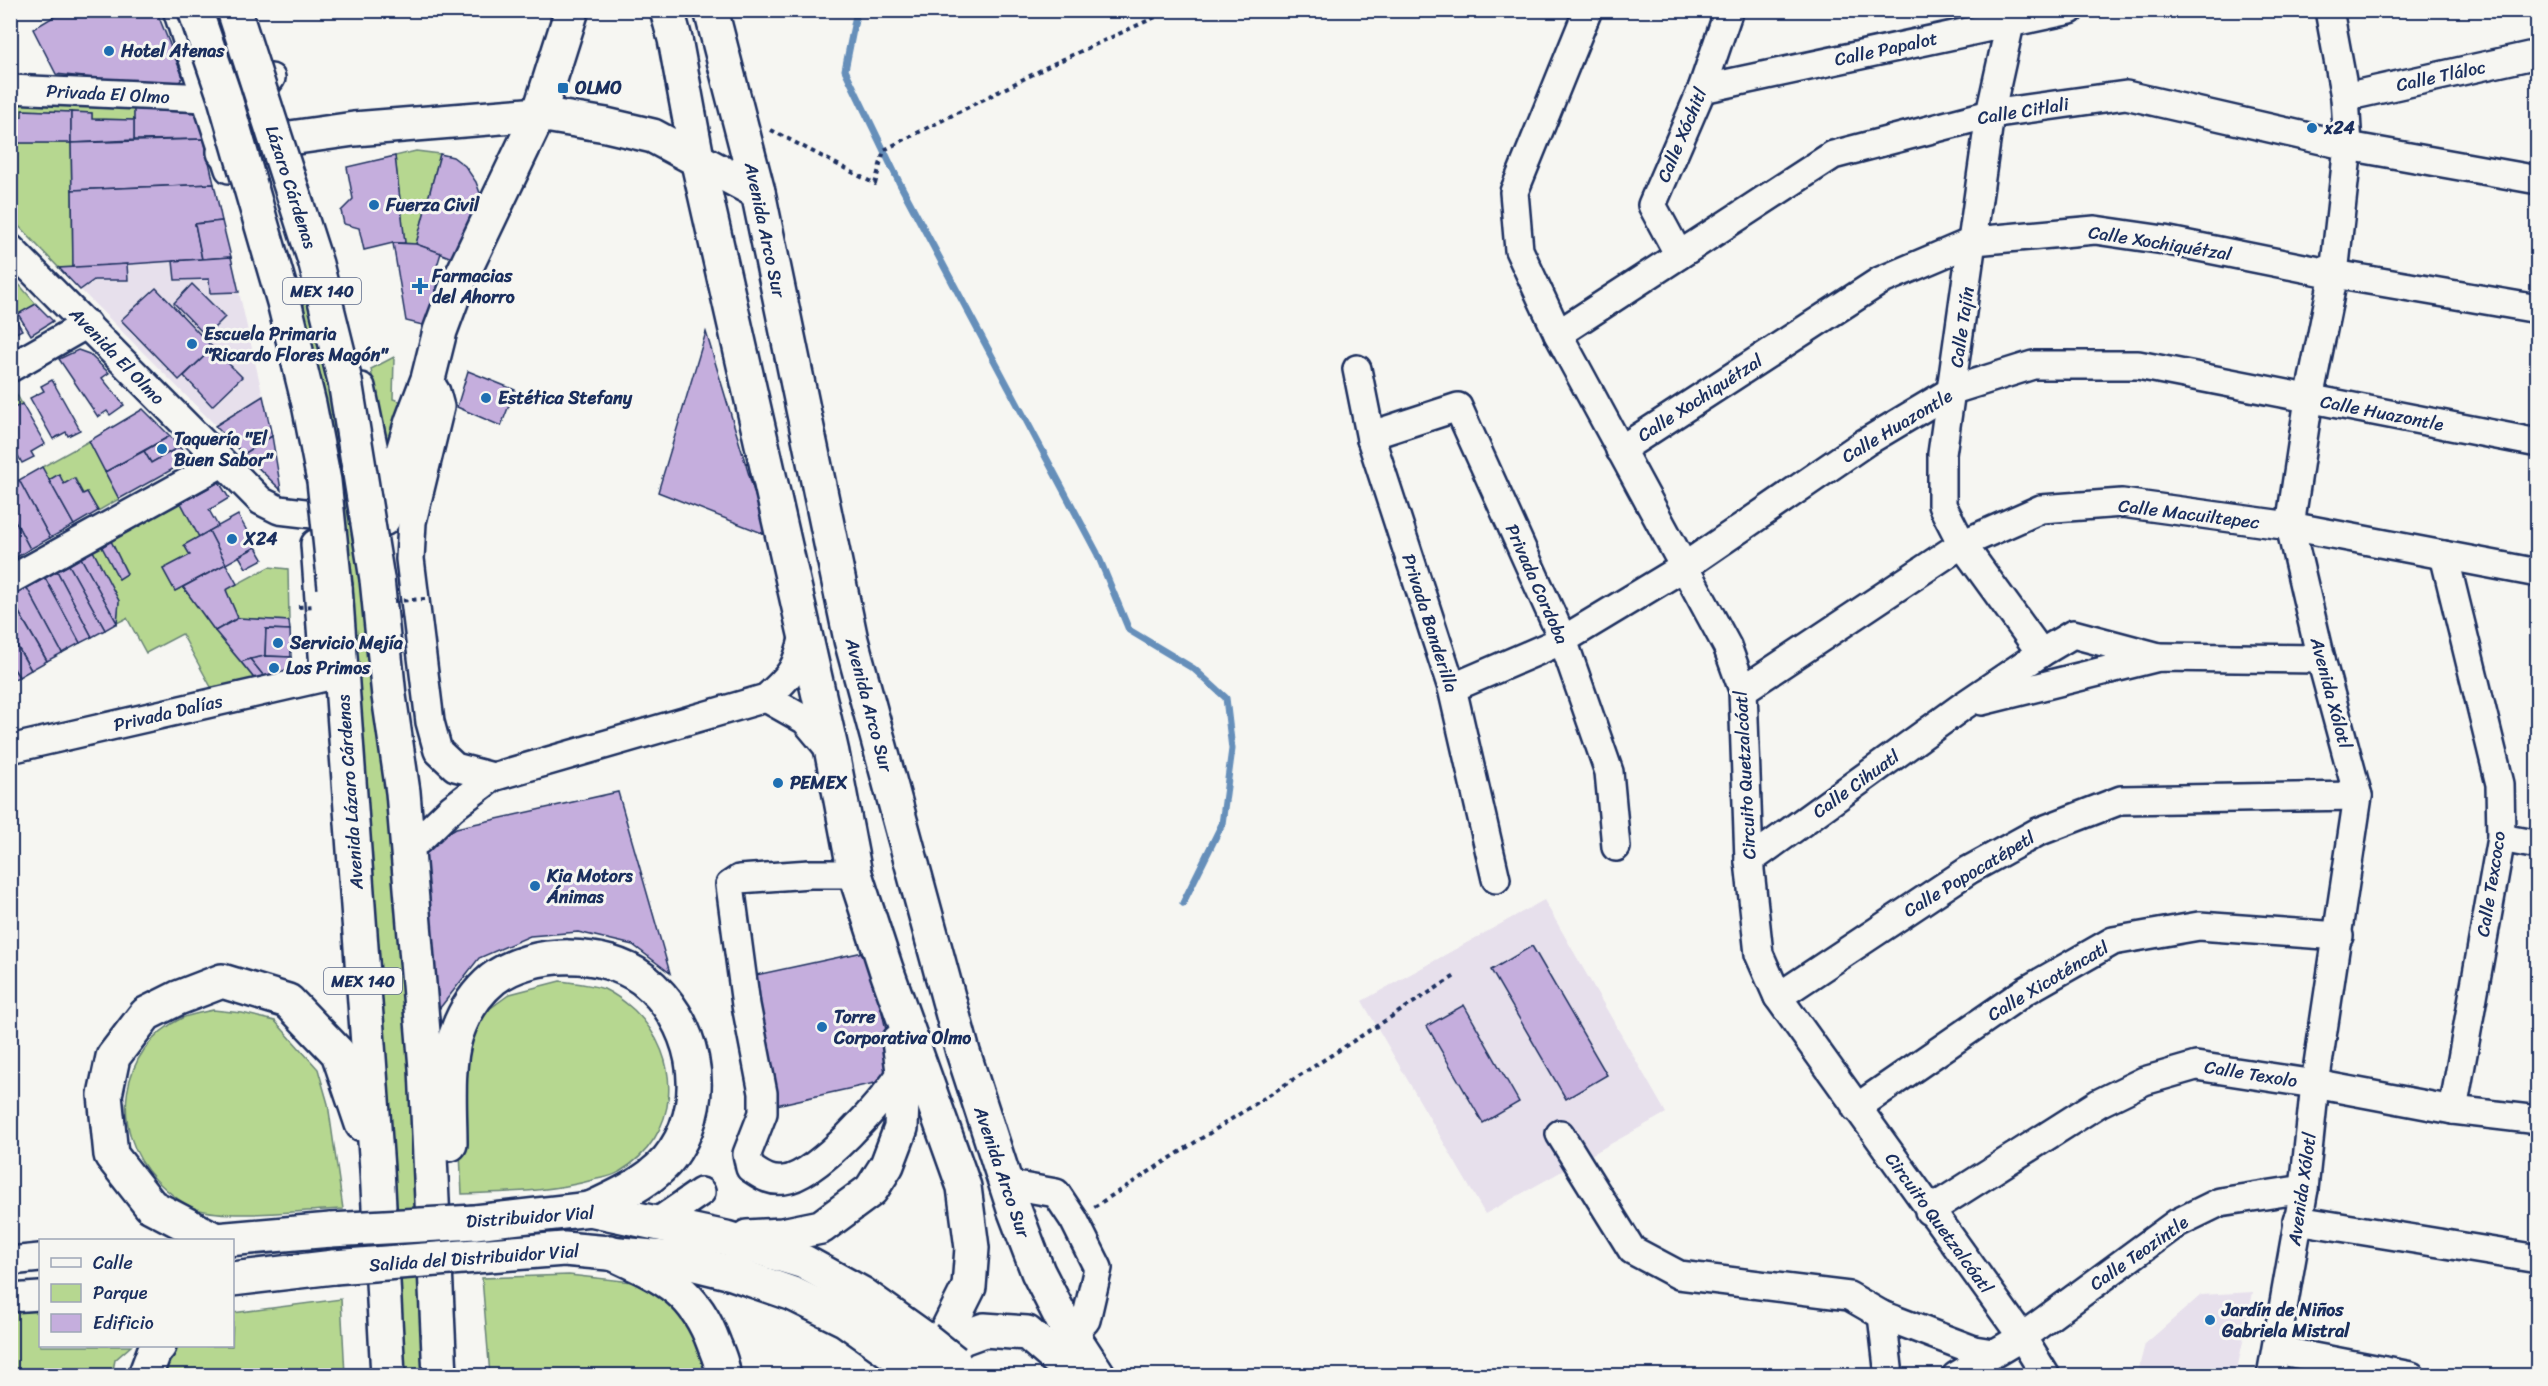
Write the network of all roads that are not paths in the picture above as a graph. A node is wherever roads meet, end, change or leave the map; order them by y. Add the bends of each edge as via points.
1 (177, 10) edge
2 (195, 10) edge
3 (234, 10) edge
4 (248, 10) edge
5 (572, 10) edge
6 (667, 10) edge
7 (711, 10) edge
8 (1588, 10) edge
9 (1729, 10) edge
10 (2070, 10) edge
11 (2329, 10) edge
12 (2012, 16) edge
13 (2538, 54) edge
14 (271, 78) junction
15 (10, 89) edge
16 (1702, 89) junction
17 (2345, 97) junction
18 (206, 98) junction
19 (539, 114) junction
20 (1990, 114) junction
21 (2348, 146) junction
22 (231, 150) junction
23 (295, 153) junction
24 (698, 158) junction
25 (2538, 180) edge
26 (234, 182) junction
27 (758, 192) junction
28 (1974, 241) junction
29 (10, 248) edge
30 (1679, 255) junction
31 (2334, 274) junction
32 (2538, 309) edge
33 (87, 324) junction
34 (1558, 334) junction
35 (10, 368) edge
36 (1356, 369) dead end
37 (428, 379) junction
38 (1953, 390) junction
39 (2309, 399) junction
40 (1375, 436) junction
41 (2538, 443) edge
42 (1620, 450) junction
43 (222, 463) junction
44 (313, 514) junction
45 (383, 519) junction
46 (2290, 526) junction
47 (1962, 544) junction
48 (2444, 555) junction
49 (1684, 567) junction
50 (2538, 573) edge
51 (10, 580) edge
52 (804, 635) junction
53 (1563, 640) junction
54 (2041, 652) junction
55 (2159, 657) junction
56 (2321, 658) junction
57 (325, 677) junction
58 (1452, 688) junction
59 (1743, 690) junction
60 (766, 698) junction
61 (1963, 706) junction
62 (10, 748) edge
63 (832, 753) junction
64 (348, 773) junction
65 (493, 777) junction
66 (2358, 796) junction
67 (2501, 838) junction
68 (419, 840) junction
69 (2538, 845) edge
70 (1616, 847) dead end
71 (1749, 861) junction
72 (855, 874) junction
73 (1496, 879) dead end
74 (2338, 936) junction
75 (886, 969) junction
76 (1778, 997) junction
77 (903, 1071) junction
78 (2315, 1084) junction
79 (1856, 1108) junction
80 (2453, 1110) junction
81 (2538, 1120) edge
82 (1560, 1134) dead end
83 (377, 1169) junction
84 (438, 1176) junction
85 (1005, 1184) junction
86 (2304, 1189) junction
87 (701, 1192) dead end
88 (590, 1209) junction
89 (1929, 1211) junction
90 (2297, 1220) junction
91 (656, 1223) junction
92 (726, 1238) junction
93 (213, 1239) edge
94 (227, 1239) edge
95 (610, 1252) junction
96 (39, 1258) edge
97 (2538, 1259) edge
98 (10, 1261) edge
99 (234, 1279) edge
100 (39, 1296) edge
101 (10, 1298) edge
102 (437, 1311) junction
103 (1882, 1315) junction
104 (1072, 1335) junction
105 (385, 1337) junction
106 (2022, 1337) junction
107 (158, 1347) edge
108 (1993, 1353) junction
109 (935, 1363) edge
110 (2274, 1363) edge
111 (144, 1376) edge
112 (378, 1376) edge
113 (388, 1376) edge
114 (440, 1376) edge
115 (458, 1376) edge
116 (723, 1376) edge
117 (1077, 1376) edge
118 (1099, 1376) edge
119 (1888, 1376) edge
120 (1956, 1376) edge
121 (2046, 1376) edge
122 (2411, 1376) edge

1 - 18 street
2 - 22 main road, MEX 140, bridge via 224,95
3 - 84 main road, Lázaro Cárdenas / MEX 140, bridge via 318,275 345,381 377,579 403,792
4 - 14 street
5 - 19 main road
6 - 24 main road
7 - 27 main road, Avenida Arco Sur
8 - 34 street, Circuito Quetzalcóatl via 1514,192 1519,250
9 - 16 street, Calle Xóchitl
10 - 12 street, Calle Papalot
11 - 17 street, Avenida Xólotl
12 - 16 street, Calle Papalot
12 - 20 street, Calle Tajín
13 - 17 street, Calle Tláloc
14 - 18 street, Privada El Olmo via 259,93 241,105 218,105
14 - 23 street
15 - 18 street, Privada El Olmo
16 - 30 street, Calle Xóchitl via 1652,205
17 - 21 street, Avenida Xólotl
18 - 22 street
19 - 23 main road via 354,129
19 - 24 main road via 653,136
19 - 37 main road via 456,288
20 - 21 street, Calle Citlali via 2126,95
20 - 28 street, Calle Tajín
20 - 30 street, Calle Citlali via 1833,155
21 - 25 street, Calle Citlali
21 - 31 street, Avenida Xólotl
22 - 23 main road
22 - 26 street
22 - 64 main road, Avenida Lázaro Cárdenas / MEX 140, bridge via 284,302 324,481
23 - 26 street via 262,162
23 - 45 street via 348,328 375,455
24 - 27 main road
24 - 52 main road
26 - 44 street via 284,345 309,466
27 - 85 main road, Avenida Arco Sur via 851,640 963,1052
28 - 31 street, Calle Xochiquétzal via 2096,230
28 - 38 street, Calle Tajín
28 - 42 street, Calle Xochiquétzal via 1880,281
29 - 33 street, Avenida El Olmo
30 - 34 street, Calle Citlali
31 - 32 street, Calle Xochiquétzal
31 - 39 street, Avenida Xólotl
33 - 35 street
33 - 43 street, Avenida El Olmo
34 - 42 street, Circuito Quetzalcóatl
36 - 40 street, Privada Banderilla
37 - 45 main road
37 - 65 street via 440,407 412,522 410,559 430,722 438,751 455,767
38 - 39 street, Calle Huazontle via 2033,365 2138,364
38 - 47 street, Calle Tajín via 1942,454 1942,505
38 - 49 street, Calle Huazontle via 1866,442
39 - 41 street, Calle Huazontle
39 - 46 street, Avenida Xólotl
40 - 53 street, Privada Cordoba via 1458,407
40 - 58 street, Privada Banderilla
42 - 49 street, Circuito Quetzalcóatl
43 - 44 street, Avenida El Olmo via 261,501 279,510
43 - 51 street
44 - 57 street
45 - 68 street
46 - 47 street, Calle Macuiltepec via 2122,503 2040,509
46 - 48 street, Calle Macuiltepec
46 - 56 street, Avenida Xólotl
47 - 54 street, Calle Tajín
47 - 59 street, Calle Macuiltepec
48 - 50 street, Calle Macuiltepec
48 - 67 street, Calle Texcoco via 2500,784
49 - 53 street, Calle Huazontle
49 - 59 street, Circuito Quetzalcóatl via 1727,646
52 - 60 street via 797,665
52 - 63 main road
53 - 58 street, Calle Huazontle
53 - 70 street, Privada Cordoba via 1608,772
54 - 55 street, Calle Cihuatl via 2073,634
54 - 61 street, Calle Cihuatl
55 - 56 street, Calle Cihuatl
55 - 61 street, Calle Cihuatl
56 - 66 street, Avenida Xólotl
57 - 62 street, Privada Dalías
57 - 64 street via 334,747
58 - 73 street, Privada Banderilla
59 - 71 street, Circuito Quetzalcóatl
60 - 63 street via 805,720
60 - 65 street
61 - 71 street, Calle Cihuatl
63 - 72 main road
64 - 83 main road, Avenida Lázaro Cárdenas / MEX 140
65 - 68 street
66 - 74 street, Avenida Xólotl
66 - 76 street, Calle Popocatépetl via 2121,800 2038,832 1969,870
67 - 69 street
67 - 80 street, Calle Texcoco
68 - 84 street
71 - 76 street, Circuito Quetzalcóatl via 1760,954
72 - 75 main road
72 - 77 street via 739,879 730,885 746,1005 763,1093 763,1113 747,1154 750,1168 768,1180 786,1180 817,1164 879,1103
74 - 78 street, Avenida Xólotl
74 - 79 street, Calle Xicoténcatl via 2199,926 2113,941 2027,990
75 - 77 main road
75 - 109 main road via 964,1187 972,1248 969,1287
76 - 79 street, Circuito Quetzalcóatl
77 - 92 main road via 901,1128 887,1164 871,1190 821,1227 782,1235
78 - 80 street, Calle Texolo
78 - 86 street, Avenida Xólotl
78 - 89 street, Calle Texolo via 2196,1066 2144,1081 2099,1103
79 - 89 street, Circuito Quetzalcóatl
80 - 81 street, Calle Texolo
82 - 103 street via 1632,1250 1679,1275 1849,1296
83 - 93 main road via 338,1053 288,1001 222,981 178,998 146,1014 113,1058 105,1095 111,1155 151,1206
83 - 105 main road, Avenida Lázaro Cárdenas / MEX 140
84 - 88 main road via 450,1148 456,1036 476,996 495,978 531,961 574,956 610,962 642,979 671,1006 691,1048 694,1087 689,1123 675,1152 629,1191
84 - 102 main road, MEX 140
85 - 104 main road, Avenida Arco Sur via 1038,1272
85 - 104 street via 1056,1193 1098,1268 1086,1320
86 - 90 street, Avenida Xólotl
86 - 106 street, Calle Teozintle via 2220,1202 2178,1223
87 - 91 street
88 - 91 main road, Distribuidor Vial
88 - 94 main road, Distribuidor Vial, bridge via 476,1222
89 - 106 street, Circuito Quetzalcóatl
90 - 97 street
90 - 110 street, Avenida Xólotl
91 - 92 main road, Distribuidor Vial
92 - 109 main road, Distribuidor Vial via 804,1262 862,1294
95 - 99 main road, Salida del Distribuidor Vial, bridge via 564,1248
95 - 109 main road, Salida del Distribuidor Vial via 675,1259 732,1273 793,1294
95 - 116 main road via 662,1277 687,1296 707,1325
96 - 98 street
100 - 101 street
102 - 114 main road, MEX 140
102 - 115 main road
103 - 108 street via 1974,1350
103 - 119 street
104 - 118 main road, Avenida Arco Sur
105 - 112 main road
105 - 113 main road, Avenida Lázaro Cárdenas / MEX 140
106 - 108 street, Calle Teozintle
106 - 121 street, Circuito Quetzalcóatl
107 - 111 main road
108 - 120 street, Calle Teozintle
109 - 117 main road via 962,1338 984,1330 1028,1333
110 - 122 street

